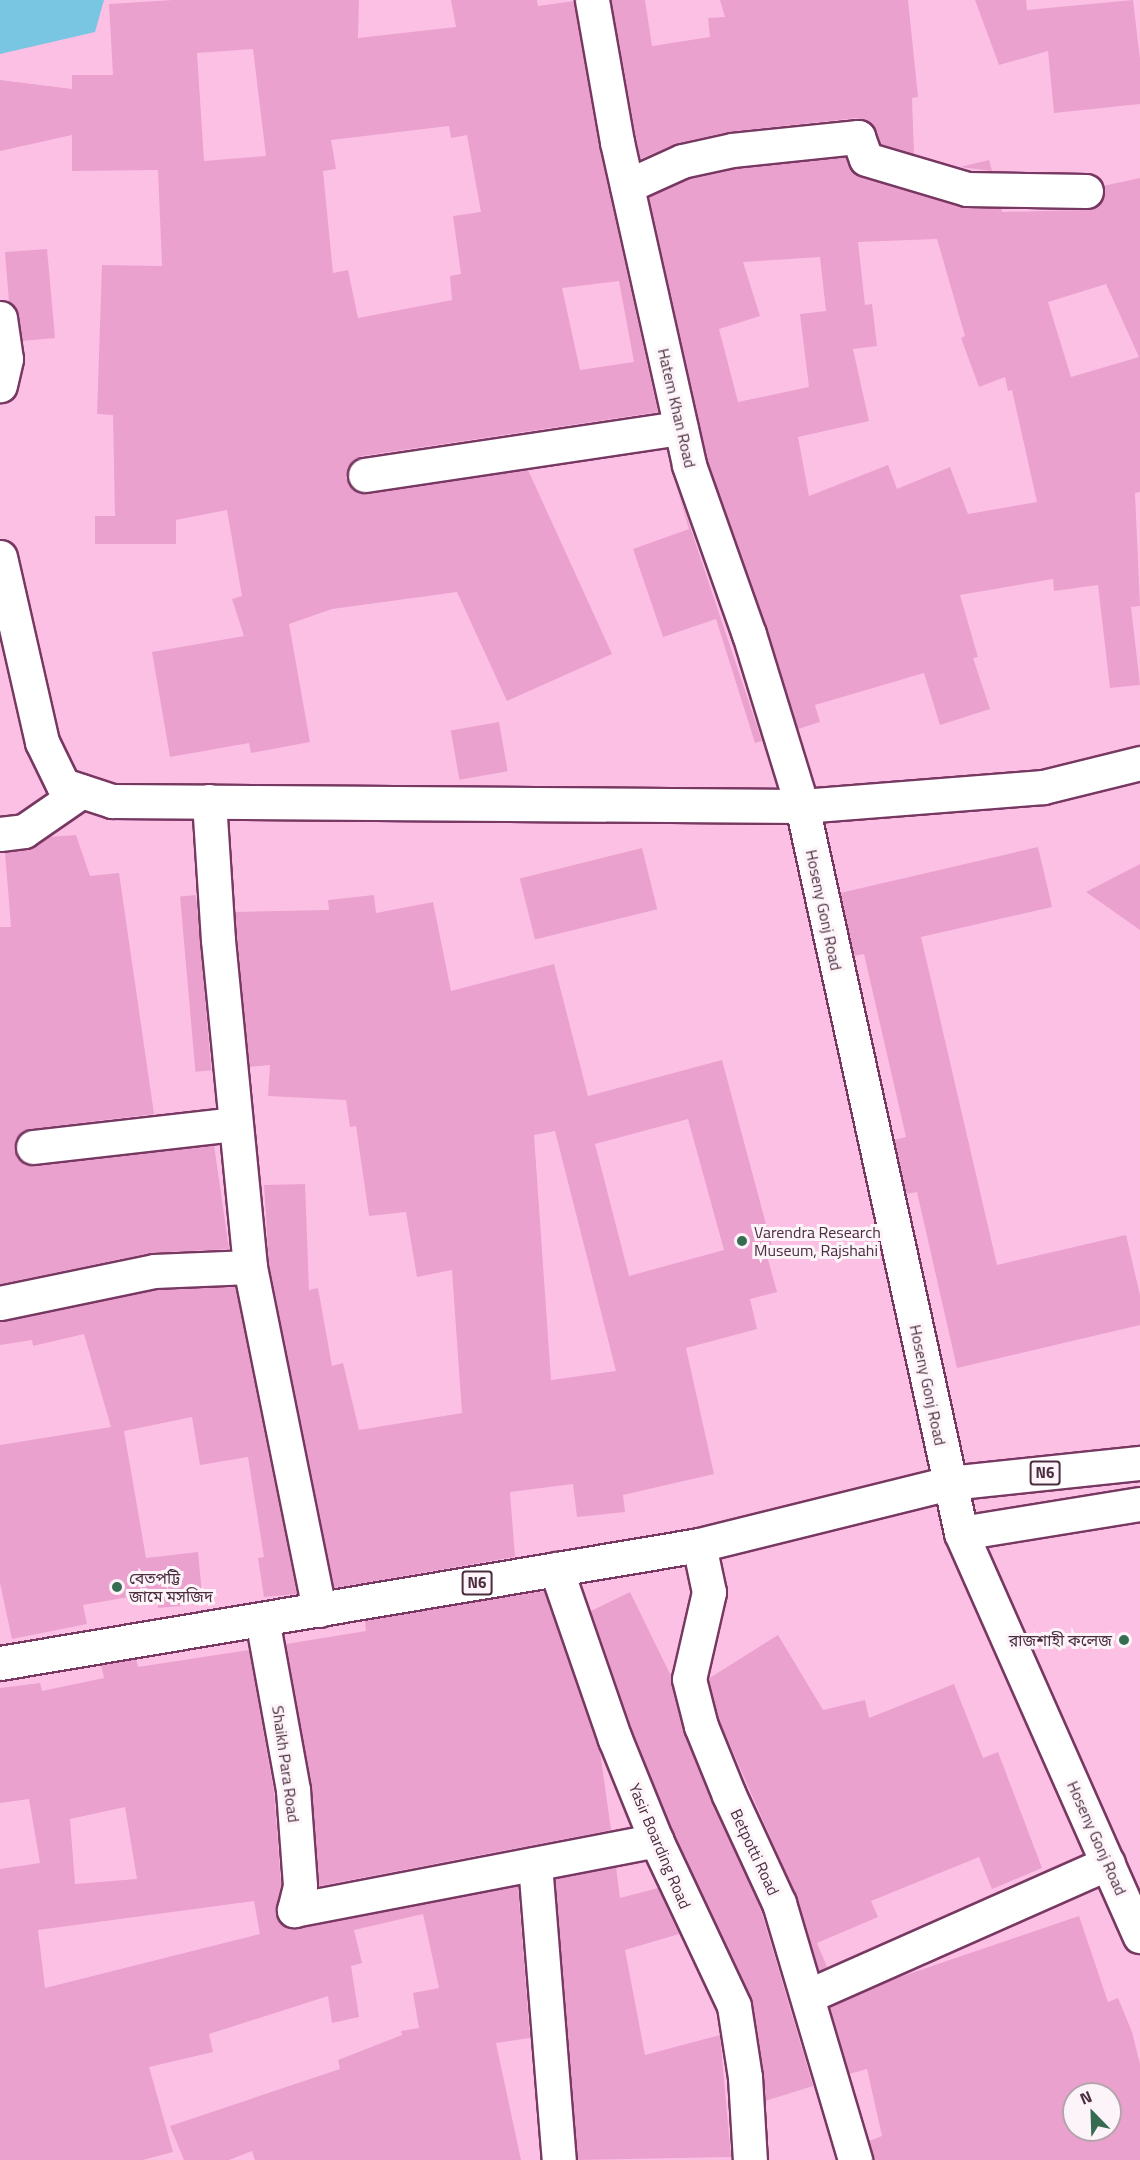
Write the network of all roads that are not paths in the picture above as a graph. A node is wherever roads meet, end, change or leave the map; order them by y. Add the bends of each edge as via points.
1 (592, 0) edge
2 (627, 186) junction
3 (1086, 191) dead end
4 (0, 318) edge
5 (0, 385) edge
6 (681, 428) junction
7 (365, 475) dead end
8 (0, 557) edge
9 (1140, 763) edge
10 (82, 791) junction
11 (209, 801) junction
12 (802, 806) junction
13 (0, 834) edge
14 (235, 1124) junction
15 (33, 1147) dead end
16 (250, 1267) junction
17 (0, 1303) edge
18 (1140, 1463) edge
19 (949, 1483) junction
20 (1140, 1504) edge
21 (962, 1533) junction
22 (699, 1545) junction
23 (556, 1569) junction
24 (319, 1610) junction
25 (262, 1619) junction
26 (0, 1663) edge
27 (656, 1840) junction
28 (1108, 1863) junction
29 (535, 1864) junction
30 (1140, 1936) edge
31 (808, 1996) junction
32 (559, 2160) edge
33 (750, 2160) edge
34 (855, 2160) edge

1 - 2 main road, Hatem Khan Road
2 - 3 main road via 682,161 732,150 858,137 866,159 967,189
2 - 6 main road, Hatem Khan Road
4 - 5 main road via 6,359
6 - 7 main road
6 - 12 main road, Hatem Khan Road via 689,465 749,634
8 - 10 main road via 42,742 63,785
9 - 12 main road via 1043,787
10 - 11 main road via 112,801
10 - 13 main road via 24,831
11 - 12 main road
11 - 14 main road
12 - 19 main road, Hoseny Gonj Road
14 - 15 main road
14 - 16 main road
16 - 17 main road via 154,1271
16 - 24 main road
18 - 19 main road, N6
19 - 21 main road, Hoseny Gonj Road
19 - 22 main road, N6
20 - 21 main road
21 - 28 main road, Hoseny Gonj Road
22 - 23 main road, N6
22 - 31 main road, Betpotti Road via 710,1592 689,1679 701,1726 779,1904
23 - 24 main road, N6
23 - 27 main road, Yasir Boarding Road via 615,1739
24 - 25 main road, N6
25 - 26 main road, N6
25 - 29 main road, Shaikh Para Road via 293,1790 300,1886 294,1910
27 - 29 main road
27 - 33 main road, Yasir Boarding Road via 734,2006 745,2076
28 - 30 main road, Hoseny Gonj Road
28 - 31 main road
29 - 32 main road
31 - 34 main road, Betpotti Road

